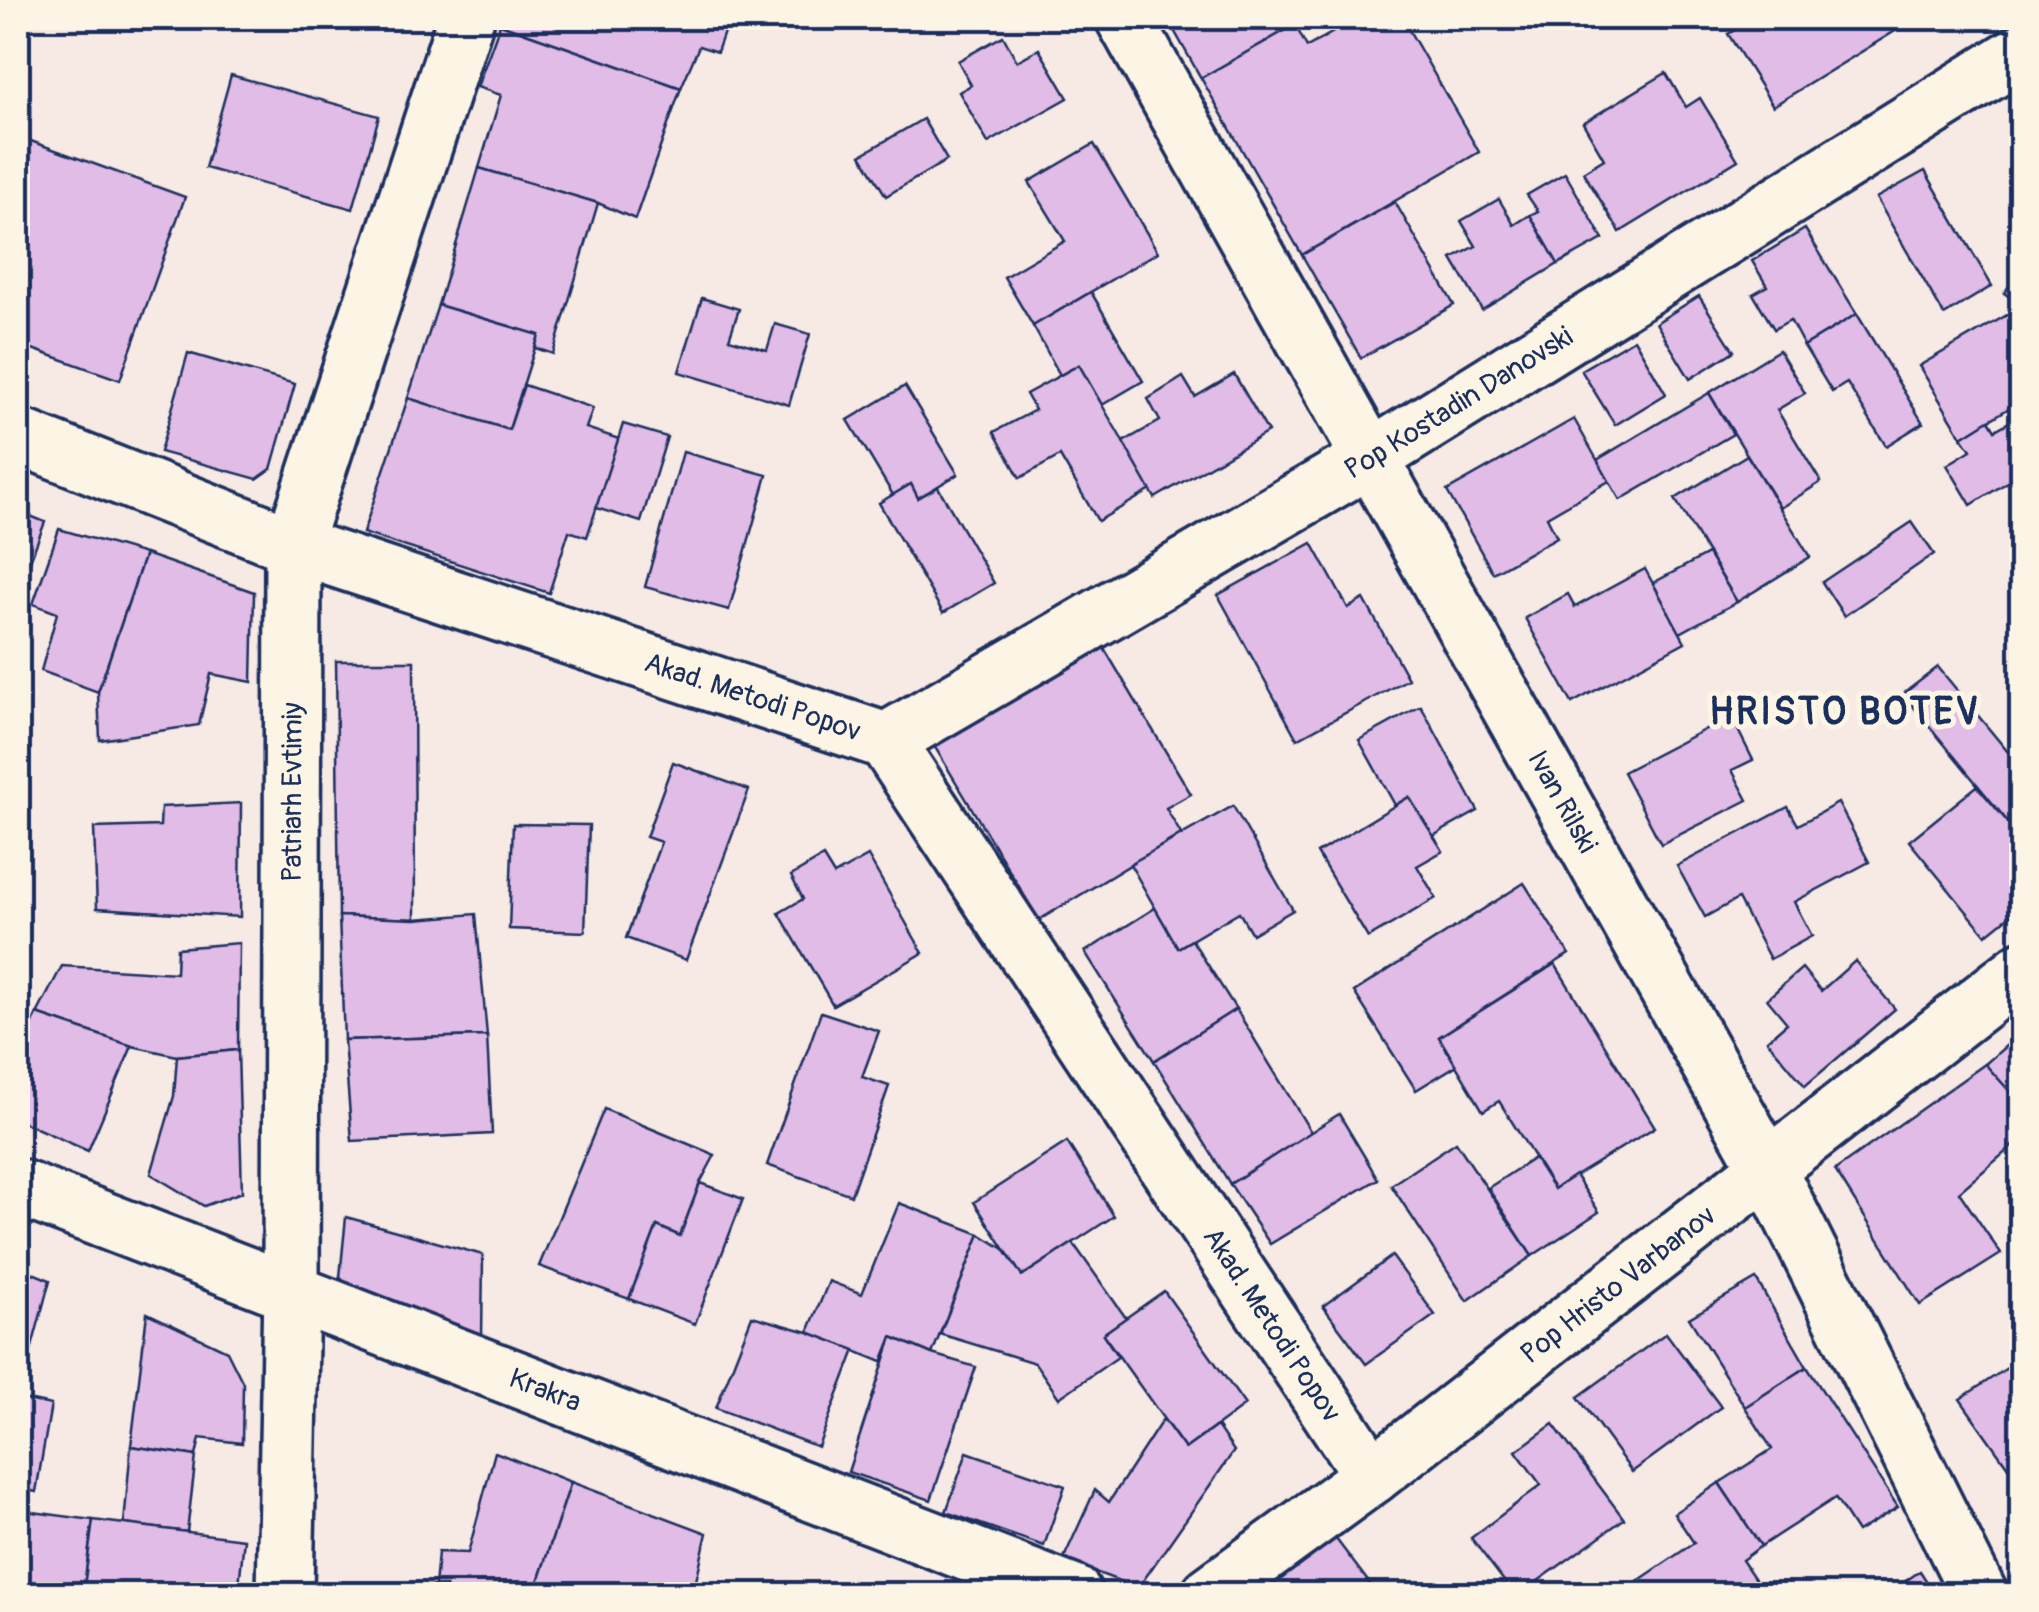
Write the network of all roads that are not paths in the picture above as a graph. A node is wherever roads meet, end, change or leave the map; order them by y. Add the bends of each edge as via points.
1 (466, 18) edge
2 (1124, 18) edge
3 (2022, 52) edge
4 (18, 436) edge
5 (1371, 458) junction
6 (292, 546) junction
7 (886, 741) junction
8 (2022, 970) edge
9 (1768, 1169) junction
10 (18, 1188) edge
11 (291, 1292) junction
12 (1372, 1476) junction
13 (286, 1594) edge
14 (1074, 1594) edge
15 (1210, 1594) edge
16 (1979, 1594) edge

1 - 6 street, Patriarh Evtimiy
2 - 5 street, Ivan Rilski
3 - 5 street, Pop Kostadin Danovski
4 - 6 street, Akad. Metodi Popov
5 - 7 street, Pop Kostadin Danovski
5 - 9 street, Ivan Rilski
6 - 7 street, Akad. Metodi Popov
6 - 11 street, Patriarh Evtimiy
7 - 12 street, Akad. Metodi Popov
8 - 9 street, Pop Hristo Varbanov
9 - 12 street, Pop Hristo Varbanov
9 - 16 street, Ivan Rilski
10 - 11 street, Krakra
11 - 13 street, Patriarh Evtimiy
11 - 14 street, Krakra
12 - 15 street, Pop Hristo Varbanov

